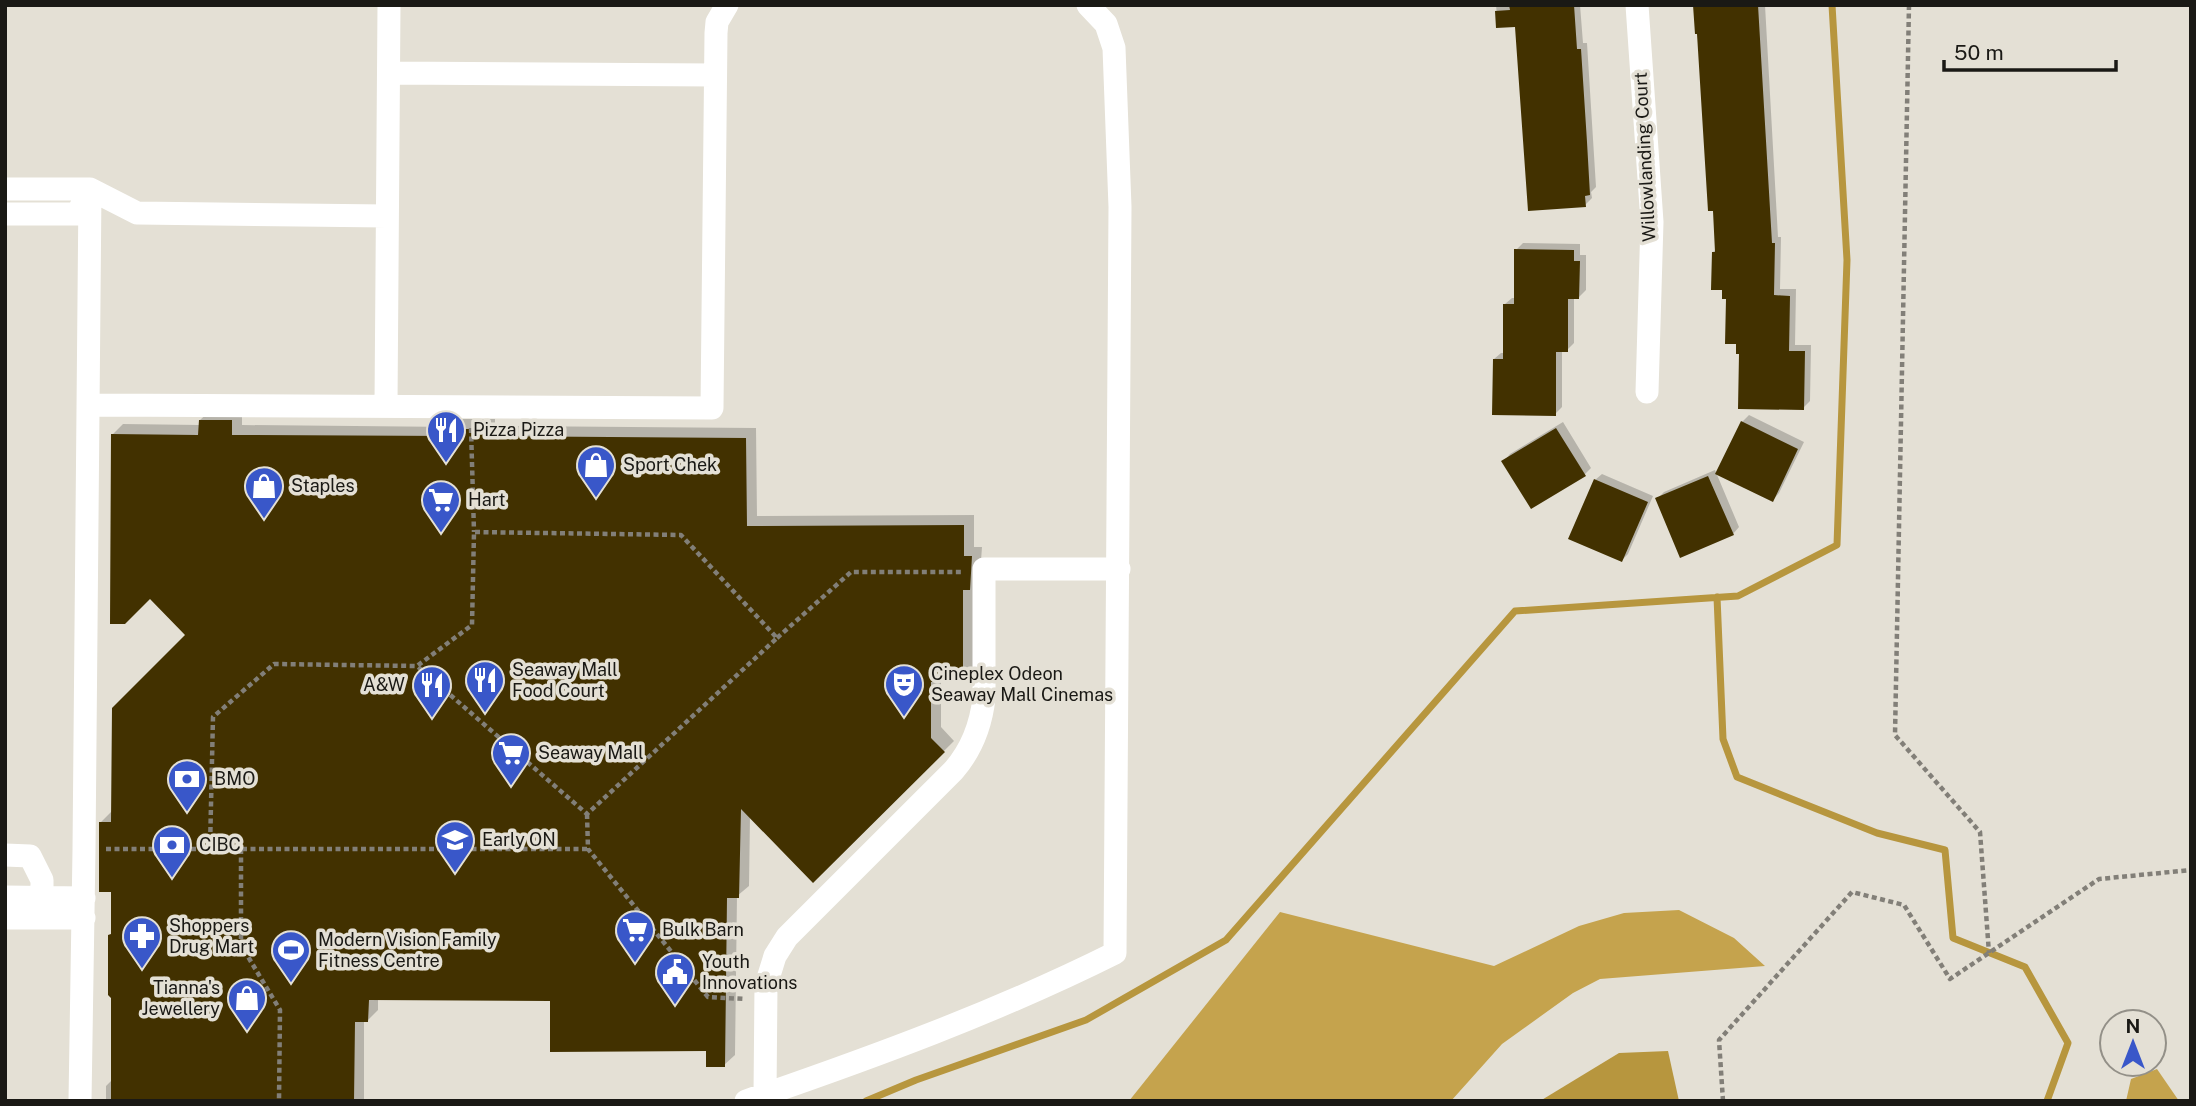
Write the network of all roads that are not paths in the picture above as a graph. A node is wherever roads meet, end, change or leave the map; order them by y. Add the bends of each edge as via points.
1 (389, 5) edge
2 (727, 5) edge
3 (1088, 5) edge
4 (1637, 5) edge
5 (389, 73) junction
6 (715, 75) junction
7 (5, 189) edge
8 (90, 189) junction
9 (5, 214) edge
10 (387, 216) junction
11 (1647, 392) dead end
12 (89, 405) junction
13 (386, 405) junction
14 (1118, 569) junction
15 (5, 855) edge
16 (5, 897) edge
17 (43, 908) junction
18 (84, 908) junction
19 (5, 918) edge
20 (756, 1098) edge
21 (80, 1101) edge

1 - 5 street
2 - 6 street via 716,27
3 - 14 street via 1108,28 1114,53 1120,207
4 - 11 street, Willowlanding Court via 1652,222
5 - 6 street
5 - 10 street
6 - 13 street via 712,408
7 - 8 street
8 - 9 street via 77,214
8 - 10 street via 137,213
8 - 12 street
10 - 13 street
12 - 13 street
12 - 18 street
14 - 20 street via 984,569 984,698 971,746 954,770 787,937 775,956 769,970
14 - 20 street via 1115,953 916,1040
15 - 17 street via 30,856 42,880
16 - 17 street
17 - 18 street
17 - 19 street
18 - 21 street

